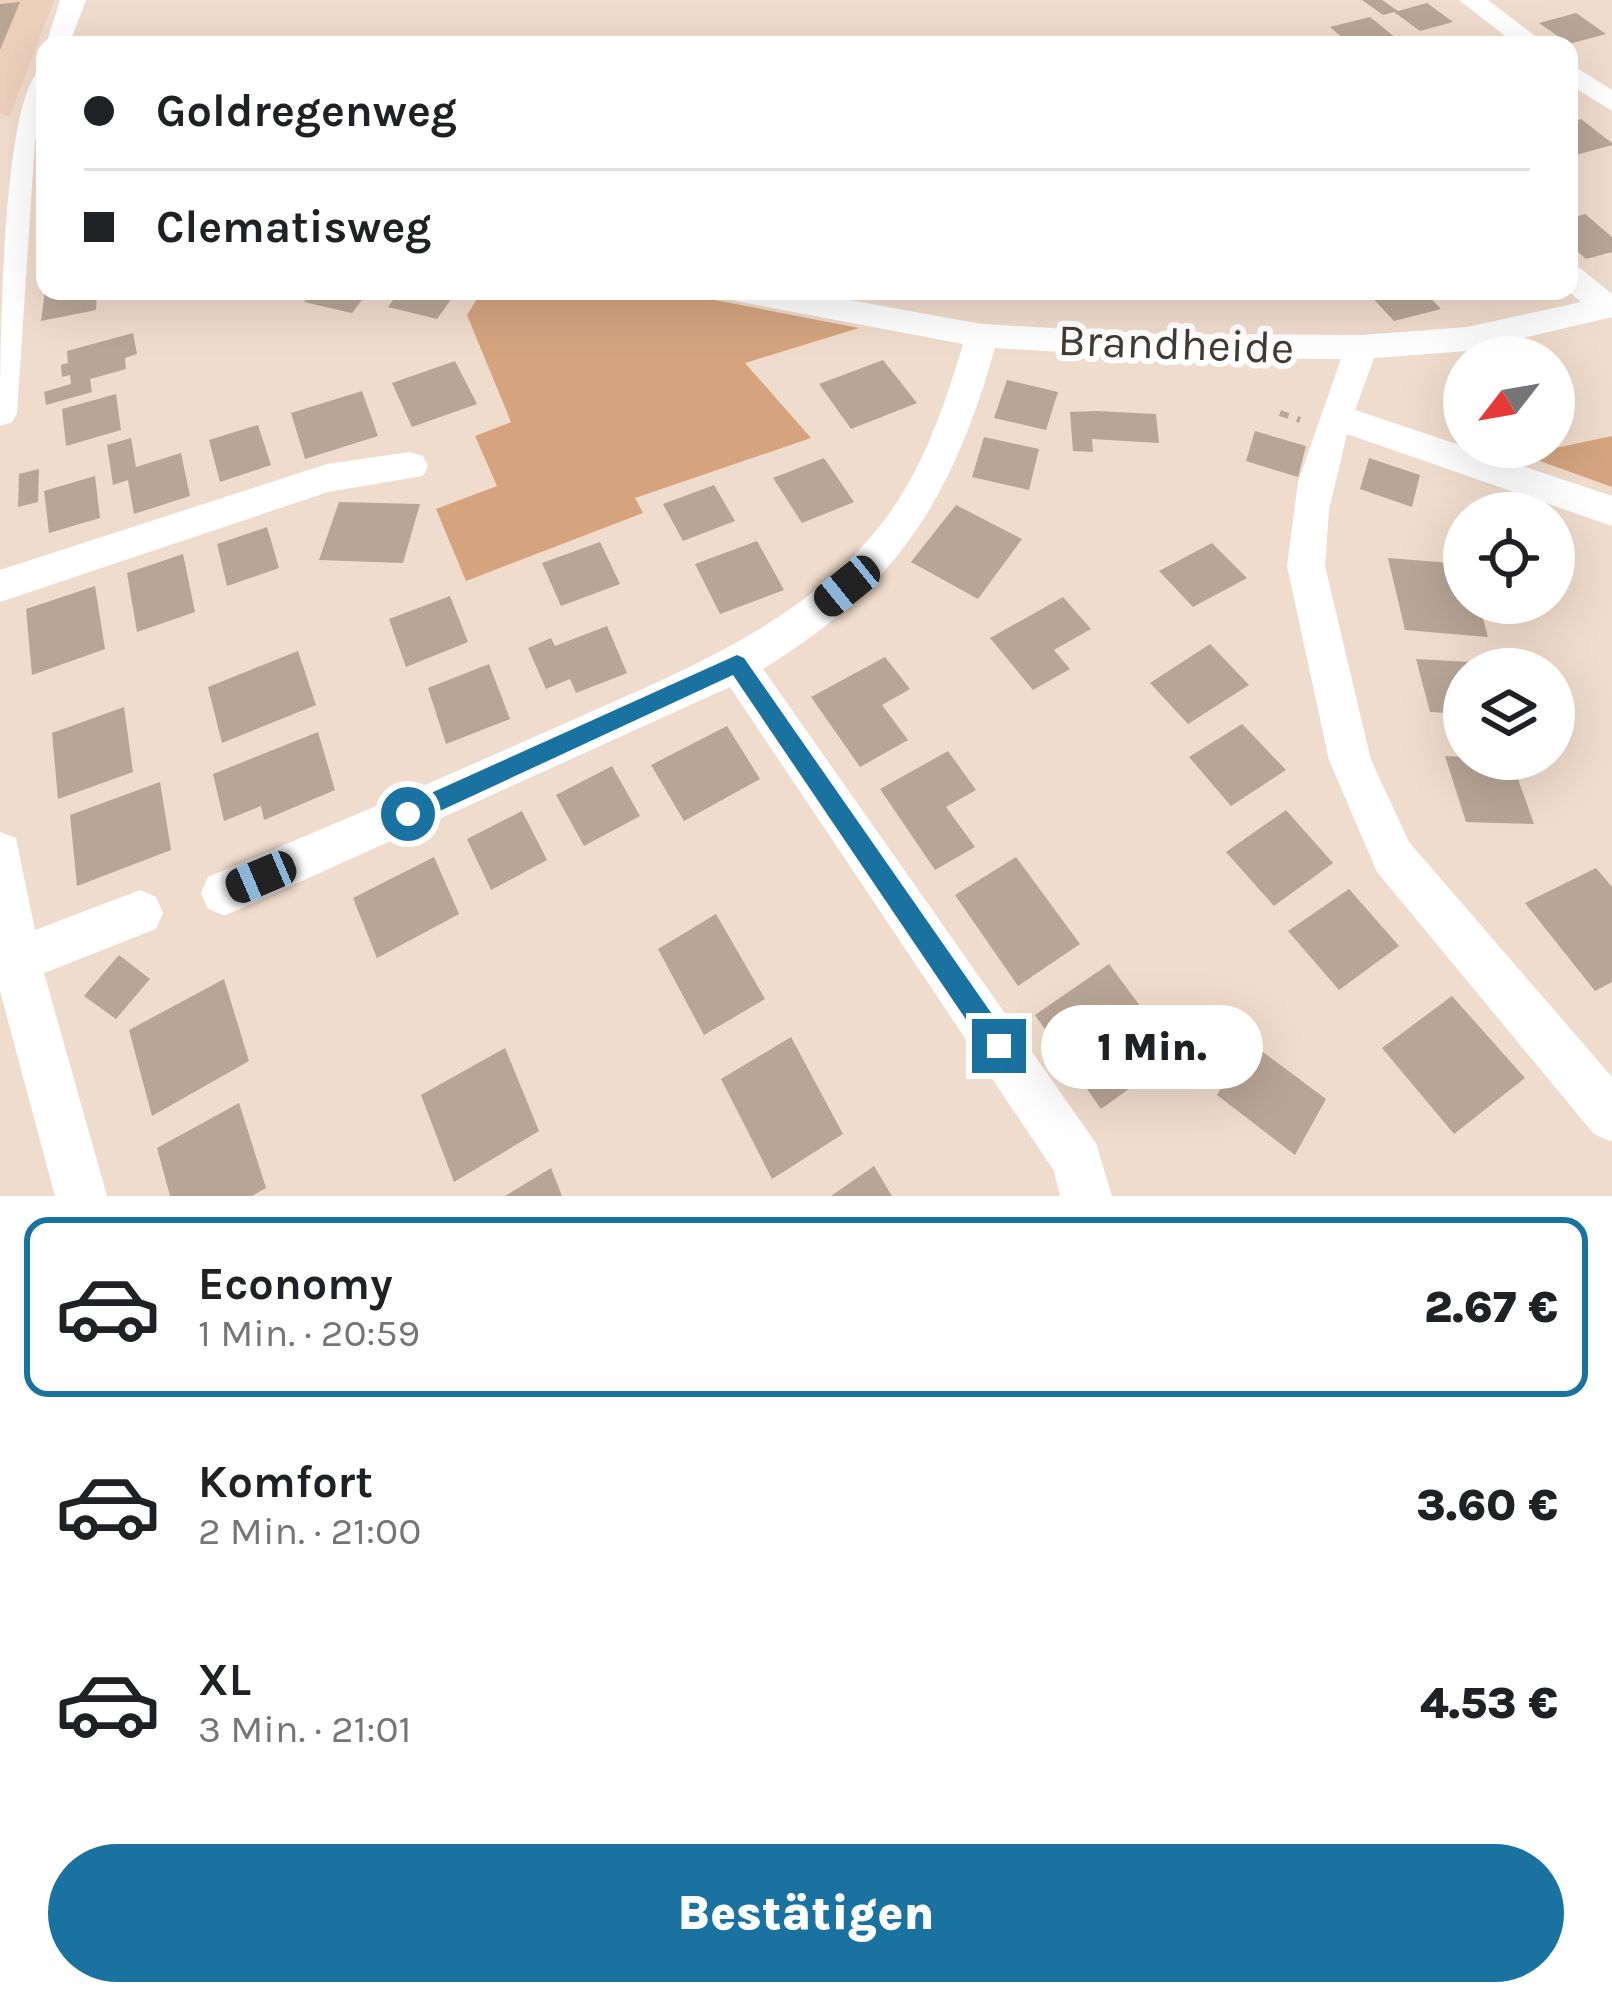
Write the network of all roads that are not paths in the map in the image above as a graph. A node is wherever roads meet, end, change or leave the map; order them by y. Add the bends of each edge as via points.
1 (73, 0) edge
2 (1472, 0) edge
3 (59, 36) edge
4 (1522, 36) edge
5 (1578, 78) edge
6 (36, 101) edge
7 (1612, 103) edge
8 (22, 142) edge
9 (4, 268) edge
10 (1578, 282) edge
11 (789, 300) edge
12 (1609, 307) edge
13 (982, 336) junction
14 (1362, 347) junction
15 (0, 413) edge
16 (1335, 416) junction
17 (410, 466) dead end
18 (1612, 511) edge
19 (0, 586) edge
20 (737, 664) junction
21 (0, 853) edge
22 (224, 892) dead end
23 (140, 913) dead end
24 (8, 964) edge
25 (1612, 1116) edge
26 (82, 1196) edge
27 (1086, 1196) edge

1 - 3 street
2 - 4 street
5 - 7 street
6 - 8 street
8 - 9 street
9 - 15 street
10 - 12 street
11 - 13 street, Brandheide
12 - 14 street, Brandheide via 1467,339
13 - 14 street, Brandheide
13 - 20 street via 932,480 887,546 806,620
14 - 16 street
16 - 18 street, Brandheide
16 - 25 street via 1305,536 1306,566 1351,760 1393,856
17 - 19 street via 327,478
20 - 22 street
20 - 27 street via 1078,1161
21 - 24 street
23 - 24 street
24 - 26 street

